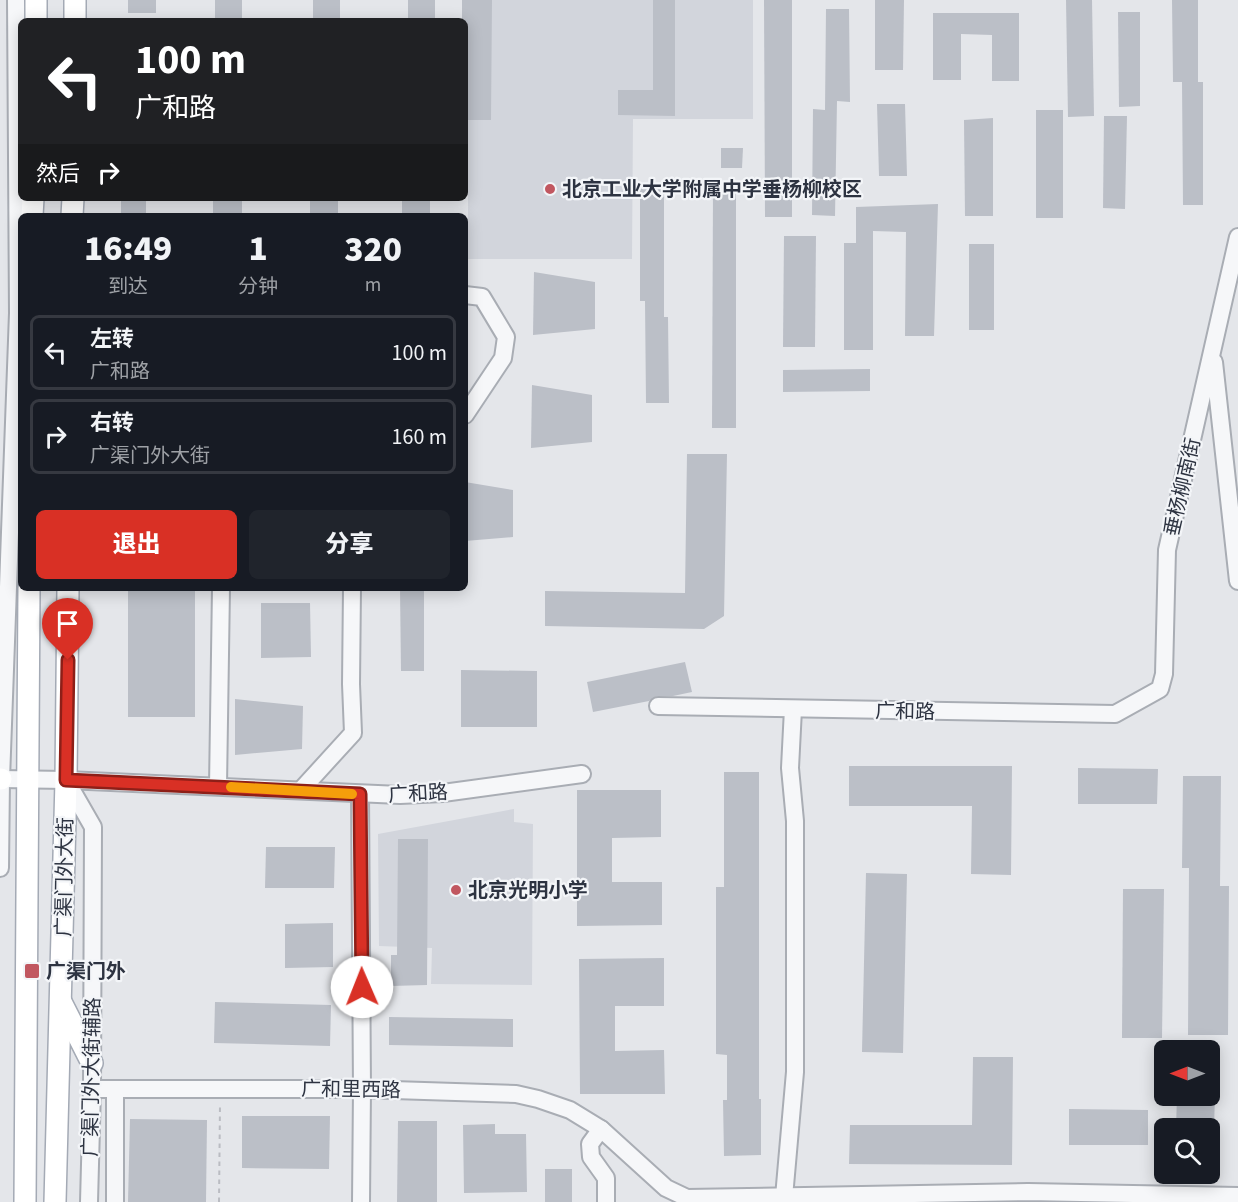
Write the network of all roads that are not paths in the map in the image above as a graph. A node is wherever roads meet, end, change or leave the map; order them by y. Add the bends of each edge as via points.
1 (16, 0) edge
2 (36, 0) edge
3 (75, 0) edge
4 (36, 18) edge
5 (75, 18) edge
6 (1238, 237) edge
7 (468, 295) edge
8 (1213, 350) junction
9 (468, 410) edge
10 (5, 535) edge
11 (1238, 581) edge
12 (29, 591) edge
13 (68, 591) edge
14 (221, 591) edge
15 (351, 591) edge
16 (658, 706) dead end
17 (793, 709) junction
18 (1115, 714) joint
19 (582, 774) dead end
20 (1, 779) edge
21 (27, 779) junction
22 (66, 780) junction
23 (218, 786) junction
24 (301, 790) junction
25 (360, 794) junction
26 (0, 868) edge
27 (60, 1000) junction
28 (92, 1063) junction
29 (92, 1089) junction
30 (115, 1089) junction
31 (362, 1089) junction
32 (601, 1129) junction
33 (1238, 1196) edge
34 (784, 1197) junction
35 (25, 1202) edge
36 (55, 1202) edge
37 (89, 1202) edge
38 (115, 1202) edge
39 (361, 1202) edge
40 (606, 1202) edge

1 - 10 street via 18,313
2 - 4 main road
3 - 5 main road
6 - 8 street, 垂杨柳南街
7 - 9 street via 482,297 506,337 503,358
8 - 11 street
8 - 18 street, 垂杨柳南街 via 1167,550 1162,682 1160,689
10 - 20 street
12 - 21 main road, 广渠门外大街
13 - 22 main road, 广渠门外大街
14 - 23 street
15 - 24 street via 353,733
16 - 17 street, 广和路
17 - 18 street, 广和路
17 - 34 street via 790,768 795,821 795,1072
19 - 25 street, 广和路 via 443,793
20 - 21 street, 广和路
20 - 26 street
21 - 22 street, 广和路
21 - 35 main road, 广渠门外大街
22 - 23 street, 广和路
22 - 27 main road, 广渠门外大街
22 - 28 street, 广渠门外大街辅路 via 93,827
23 - 24 street, 广和路
24 - 25 street, 广和路
25 - 31 street
27 - 28 main road
27 - 36 main road, 广渠门外大街
28 - 29 street, 广渠门外大街辅路
29 - 30 street, 广和里西路
29 - 37 street, 广渠门外大街辅路
30 - 31 street, 广和里西路
30 - 38 street
31 - 32 street, 广和里西路 via 516,1094 570,1110
31 - 39 street
32 - 34 street, 广和里西路 via 666,1188 687,1198
32 - 40 street via 590,1144 591,1157 606,1178
33 - 34 street, 广和里西路 via 1028,1192

